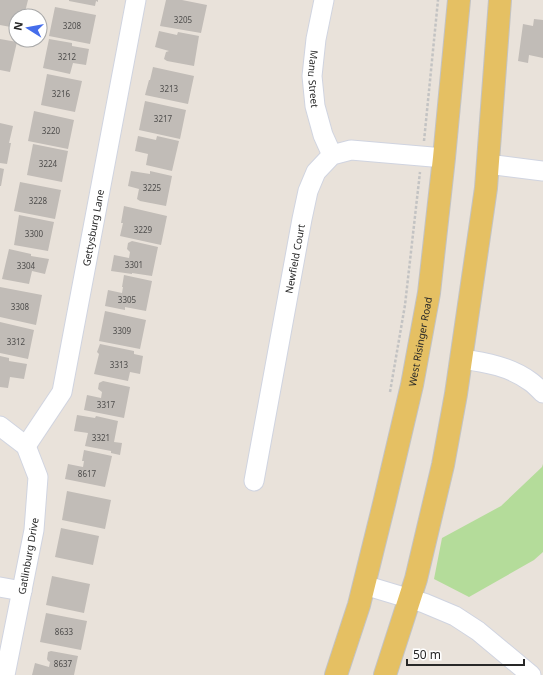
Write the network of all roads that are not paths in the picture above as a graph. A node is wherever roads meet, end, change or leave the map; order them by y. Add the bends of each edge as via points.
1 (136, 0) edge
2 (324, 0) edge
3 (459, 0) edge
4 (500, 0) edge
5 (332, 155) junction
6 (444, 158) junction
7 (487, 164) junction
8 (543, 171) edge
9 (461, 359) junction
10 (543, 393) edge
11 (0, 426) edge
12 (26, 446) junction
13 (254, 481) dead end
14 (364, 585) junction
15 (0, 587) edge
16 (22, 591) junction
17 (410, 599) junction
18 (5, 675) edge
19 (336, 675) edge
20 (385, 675) edge
21 (531, 675) edge

1 - 12 street, Gettysburg Lane via 62,392
2 - 5 street, Manu Street via 312,76 315,106
3 - 6 main road, West Risinger Road
4 - 7 main road
5 - 6 street via 351,150
5 - 13 street, Newfield Court via 316,172 308,191
6 - 14 main road, West Risinger Road via 429,293 412,385
7 - 8 street
7 - 9 main road via 486,188
9 - 10 street via 490,363 513,371
9 - 17 main road via 443,465
11 - 12 street
12 - 16 street, Gatlinburg Drive via 38,477 34,530
14 - 17 street
14 - 19 main road, West Risinger Road
15 - 16 street
16 - 18 street, Gatlinburg Drive
17 - 20 main road
17 - 21 street via 455,616 478,631

